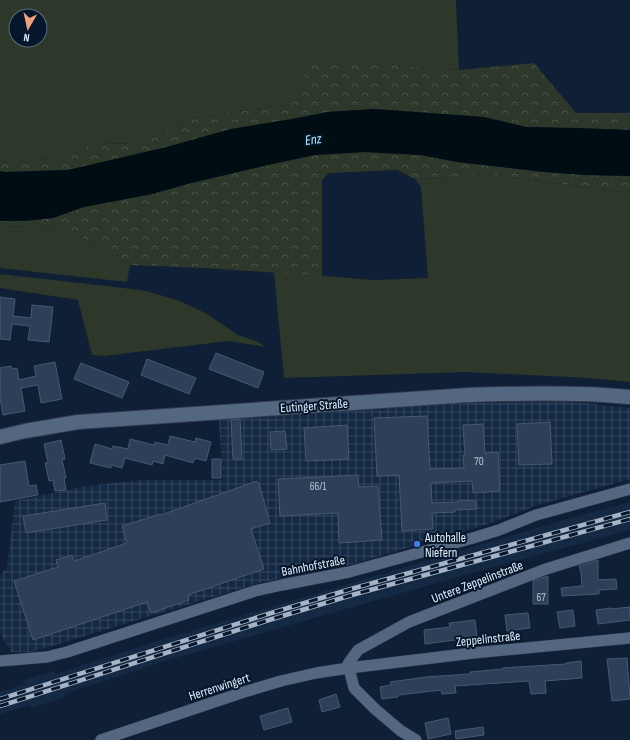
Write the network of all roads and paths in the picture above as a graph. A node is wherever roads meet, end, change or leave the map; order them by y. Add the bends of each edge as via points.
1 (630, 397) edge
2 (0, 437) edge
3 (630, 489) edge
4 (630, 543) edge
5 (630, 638) edge
6 (0, 661) edge
7 (349, 668) junction
8 (101, 740) edge
9 (416, 740) edge

1 - 2 street, Eutinger Straße via 567,394 469,395 78,422
3 - 6 street, Bahnhofstraße via 536,515 473,538 349,572 255,591 67,652 47,657
4 - 7 street, Untere Zeppelinstraße via 546,569 409,622 358,650 348,664
5 - 7 street, Zeppelinstraße
7 - 8 street, Herrenwingert via 281,681
7 - 9 street via 354,688 375,710

